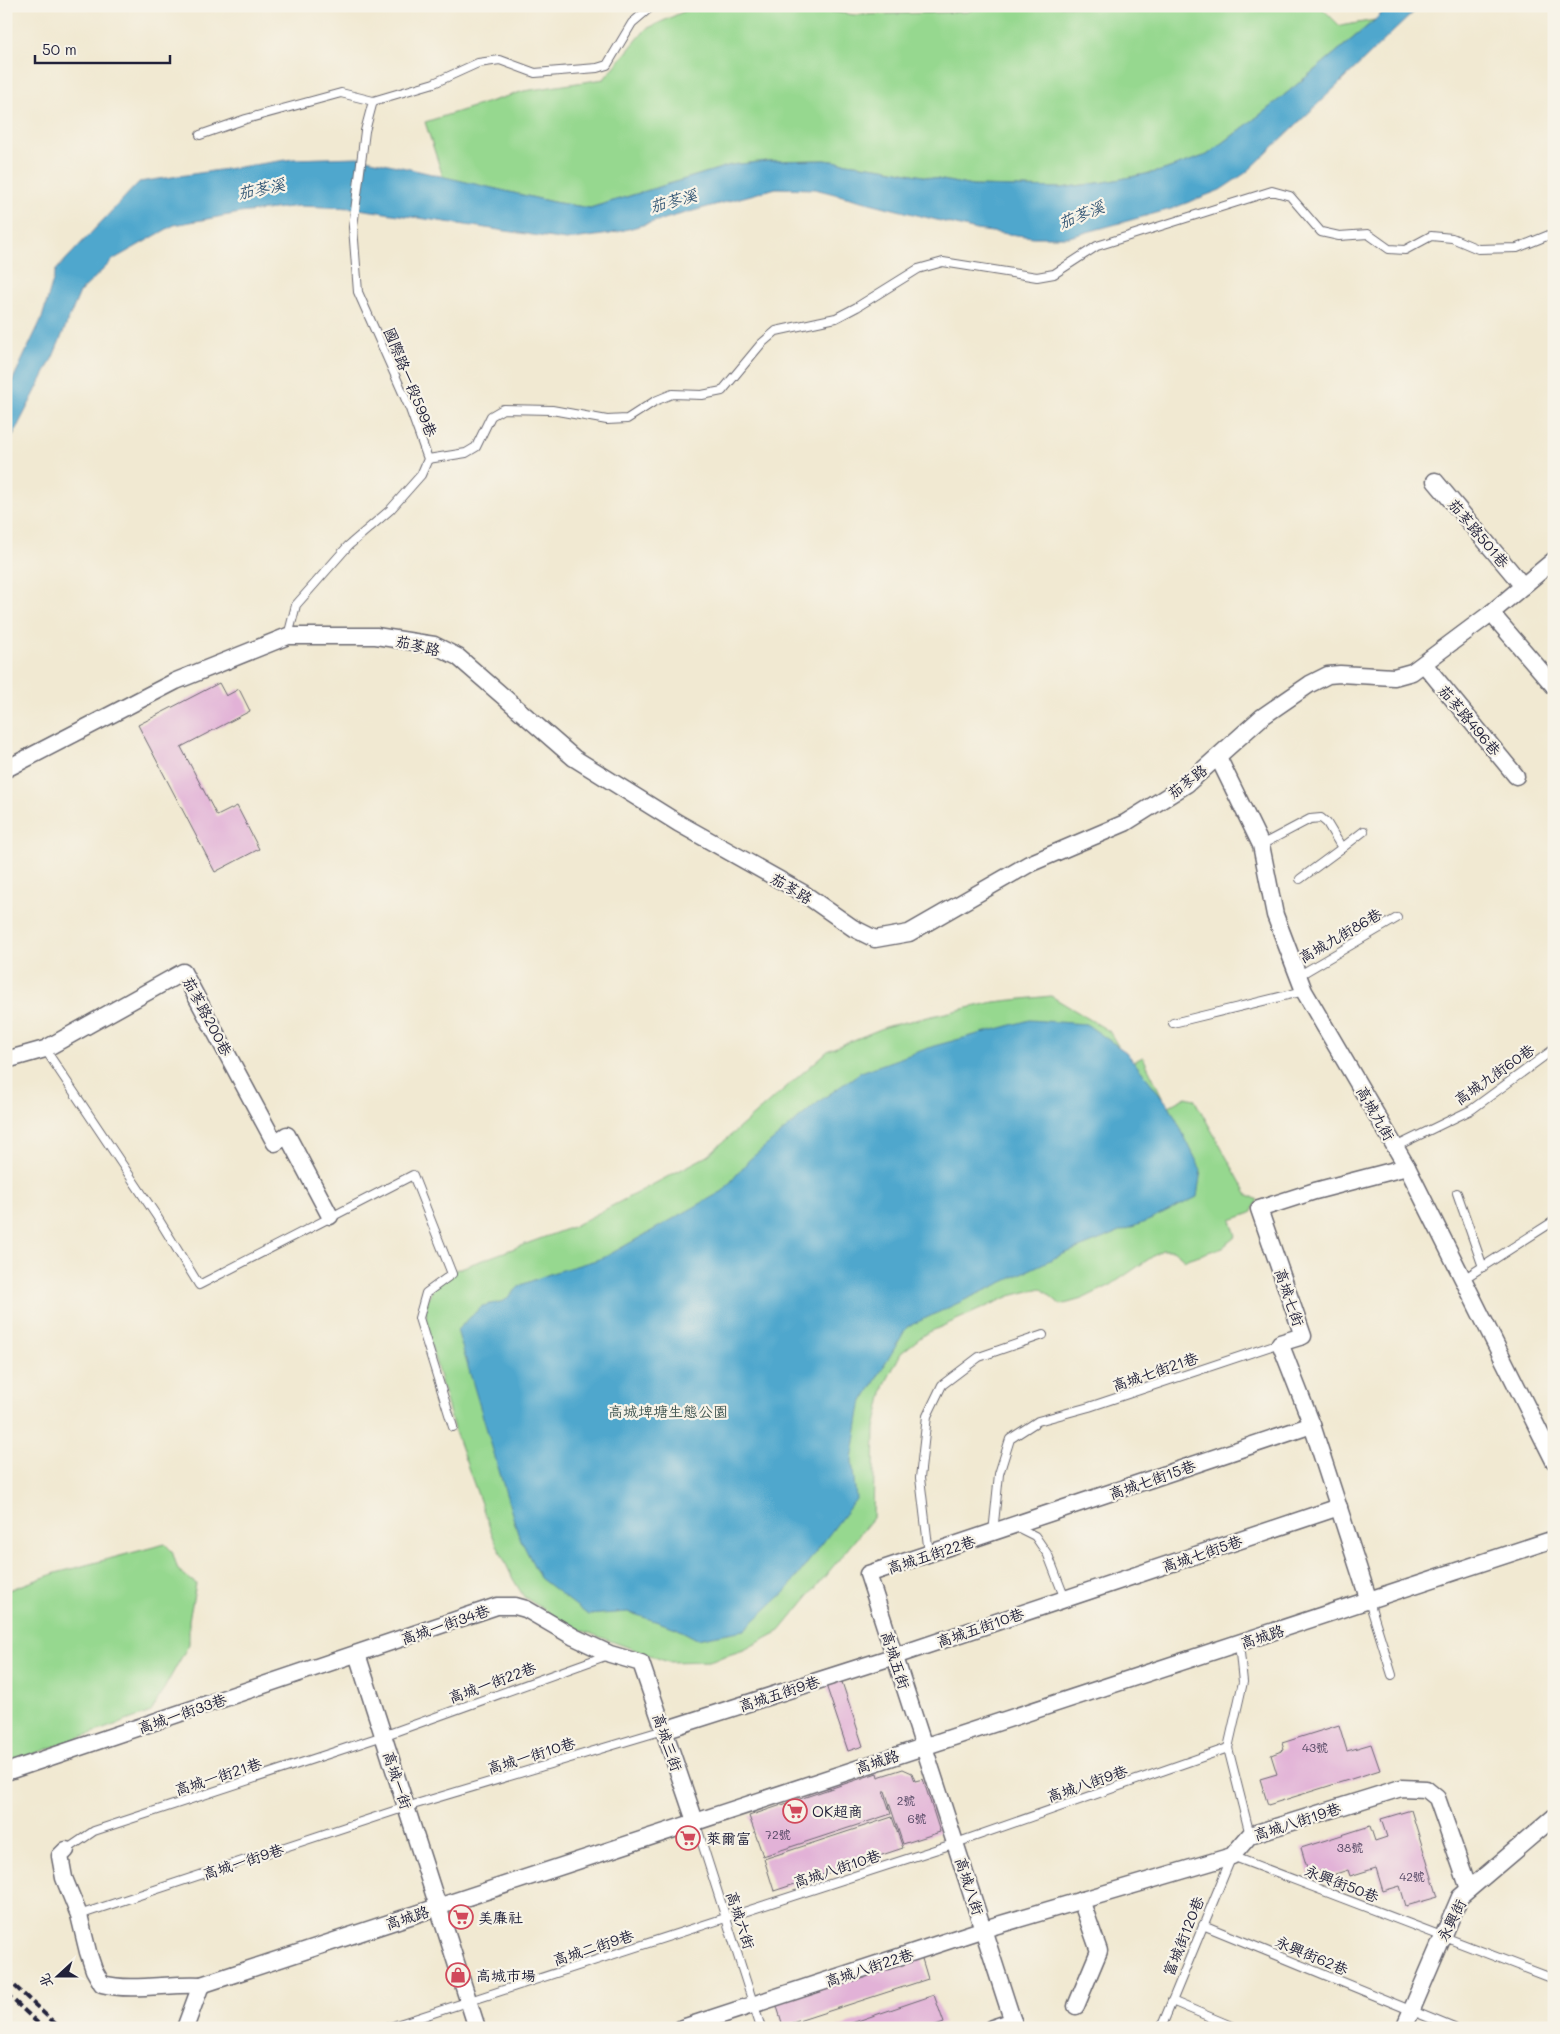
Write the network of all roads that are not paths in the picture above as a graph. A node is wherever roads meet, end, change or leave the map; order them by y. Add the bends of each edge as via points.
1 (652, 6) edge
2 (373, 101) junction
3 (200, 135) dead end
4 (1554, 233) edge
5 (428, 458) junction
6 (1435, 481) dead end
7 (1554, 560) edge
8 (1523, 586) junction
9 (1491, 613) junction
10 (288, 636) junction
11 (1424, 664) junction
12 (1554, 686) edge
13 (1218, 757) junction
14 (6, 769) edge
15 (1516, 776) dead end
16 (1364, 831) dead end
17 (1261, 845) junction
18 (1342, 848) junction
19 (1300, 879) dead end
20 (1397, 918) dead end
21 (1301, 983) junction
22 (1173, 1023) dead end
23 (45, 1049) junction
24 (1554, 1049) edge
25 (6, 1060) edge
26 (1395, 1147) junction
27 (1407, 1167) junction
28 (1457, 1193) dead end
29 (330, 1216) junction
30 (1554, 1222) edge
31 (1483, 1267) junction
32 (1462, 1280) junction
33 (1043, 1335) dead end
34 (1280, 1343) junction
35 (1312, 1425) junction
36 (453, 1427) dead end
37 (1554, 1462) edge
38 (1339, 1507) junction
39 (1015, 1526) junction
40 (993, 1533) junction
41 (1554, 1539) edge
42 (929, 1554) junction
43 (868, 1574) joint
44 (1065, 1598) junction
45 (1369, 1601) junction
46 (1239, 1643) junction
47 (357, 1654) junction
48 (610, 1654) junction
49 (895, 1656) junction
50 (641, 1663) joint
51 (1392, 1675) dead end
52 (664, 1730) junction
53 (383, 1736) junction
54 (924, 1745) junction
55 (1228, 1748) junction
56 (6, 1772) edge
57 (406, 1807) junction
58 (1554, 1817) edge
59 (695, 1821) junction
60 (1250, 1835) junction
61 (956, 1843) junction
62 (66, 1850) joint
63 (1232, 1856) junction
64 (1470, 1889) junction
65 (1081, 1900) junction
66 (438, 1906) junction
67 (80, 1915) junction
68 (726, 1919) junction
69 (1203, 1924) junction
70 (984, 1929) junction
71 (1442, 1936) junction
72 (1554, 1979) edge
73 (201, 1985) junction
74 (469, 2001) junction
75 (1172, 2001) junction
76 (754, 2004) junction
77 (1076, 2006) dead end
78 (1411, 2011) junction
79 (1014, 2025) edge
80 (185, 2028) edge
81 (387, 2028) edge
82 (477, 2028) edge
83 (682, 2028) edge
84 (761, 2028) edge
85 (992, 2028) edge
86 (1161, 2028) edge
87 (1236, 2028) edge
88 (1404, 2028) edge
89 (1454, 2028) edge

1 - 2 lane via 632,23 607,65 535,72 500,60 478,63 434,84
2 - 3 lane via 341,93
2 - 5 lane, 國際路一段599巷 via 365,131 353,227 358,292
4 - 5 lane via 1517,248 1478,249 1452,238 1431,236 1405,250 1389,249 1368,234 1339,236 1321,232 1290,196 1272,191 1097,246 1054,274 1037,276 943,262 918,269 836,318 776,331 722,391 702,395 672,394 627,418 607,420 552,410 503,409 491,416 476,447 466,453
5 - 10 lane, 國際路一段599巷 via 421,475 396,503 348,546 296,605
6 - 8 street, 茄苳路501巷
7 - 8 street, 茄苳路
8 - 9 street, 茄苳路
9 - 11 street, 茄苳路
9 - 12 street
10 - 13 street, 茄苳路 via 376,636 434,645 458,657 574,758 875,939 909,933 1028,864 1125,823 1187,784
10 - 14 street, 茄苳路 via 176,681
11 - 13 street, 茄苳路 via 1412,672 1394,677 1328,675 1262,717
11 - 15 street, 茄苳路496巷
13 - 17 street, 高城九街
16 - 18 lane
17 - 18 lane via 1315,817 1327,823
17 - 21 street, 高城九街 via 1274,915
18 - 19 lane
20 - 21 lane, 高城九街86巷
21 - 22 lane, 高城九街86巷
21 - 26 street, 高城九街
23 - 25 street, 茄苳路200巷
23 - 29 lane via 199,1285
23 - 29 street, 茄苳路200巷 via 183,972 275,1143 287,1135
24 - 26 lane, 高城九街60巷 via 1471,1110
26 - 27 street, 高城九街
27 - 32 street, 高城九街
27 - 34 street, 高城七街 via 1259,1209 1303,1336
28 - 31 lane
29 - 36 lane via 413,1174 452,1274 426,1293 419,1318
30 - 31 lane
31 - 32 lane
32 - 37 street, 高城九街
33 - 42 lane via 979,1358 942,1385 927,1416 920,1478
34 - 35 street, 高城七街
34 - 40 lane, 高城七街21巷 via 1090,1407 1038,1421 1010,1439 999,1474
35 - 38 street, 高城七街
35 - 39 street, 高城七街15巷
38 - 44 street, 高城七街5巷
38 - 45 street, 高城七街
39 - 40 street, 高城七街15巷
39 - 44 lane via 1035,1536 1048,1555
40 - 42 street, 高城五街22巷
41 - 45 street, 高城路
42 - 43 street, 高城五街22巷
43 - 49 street, 高城五街
44 - 49 street, 高城五街10巷
45 - 46 street, 高城路
45 - 51 lane
46 - 54 street, 高城路
46 - 55 lane via 1243,1682
47 - 48 street, 高城一街34巷 via 497,1606 526,1609
47 - 53 street, 高城一街
47 - 56 street, 高城一街33巷
48 - 50 street, 高城一街34巷
48 - 53 lane, 高城一街22巷
49 - 52 street, 高城五街9巷
49 - 54 street, 高城五街
50 - 52 street, 高城三街
52 - 57 lane, 高城一街10巷
52 - 59 street, 高城三街
53 - 57 street, 高城一街
53 - 62 lane, 高城一街21巷 via 94,1831
54 - 59 street, 高城路
54 - 61 street, 高城八街
55 - 60 lane
55 - 61 lane, 高城八街9巷
57 - 66 street, 高城一街
57 - 67 lane, 高城一街9巷
58 - 64 street, 永興街
59 - 66 street, 高城路
59 - 68 lane, 高城六街
60 - 63 street, 高城八街19巷
60 - 64 street, 高城八街19巷 via 1401,1788 1426,1789 1437,1798
61 - 68 lane, 高城八街10巷
61 - 70 street, 高城八街
62 - 67 street via 60,1856 64,1878
63 - 65 street
63 - 69 lane, 富城街120巷
63 - 71 lane, 永興街50巷
64 - 71 street, 永興街 via 1460,1897
65 - 70 street
65 - 77 street via 1099,1951
66 - 73 street, 高城路
66 - 74 street, 高城一街
67 - 73 street, 高城路 via 88,1952 102,1984 114,1987
68 - 74 lane, 高城二街9巷
68 - 76 lane, 高城六街
69 - 75 lane, 富城街120巷
69 - 78 lane, 永興街62巷
70 - 76 street, 高城八街22巷
70 - 79 street, 高城八街
71 - 72 lane, 永興街50巷
71 - 78 street, 永興街
73 - 80 street
74 - 81 lane, 高城二街9巷
74 - 82 street, 高城一街
75 - 86 lane, 富城街120巷
75 - 87 lane
76 - 83 street, 高城八街22巷
76 - 84 lane, 高城六街
78 - 88 street, 永興街
78 - 89 lane, 永興街62巷
79 - 85 street

